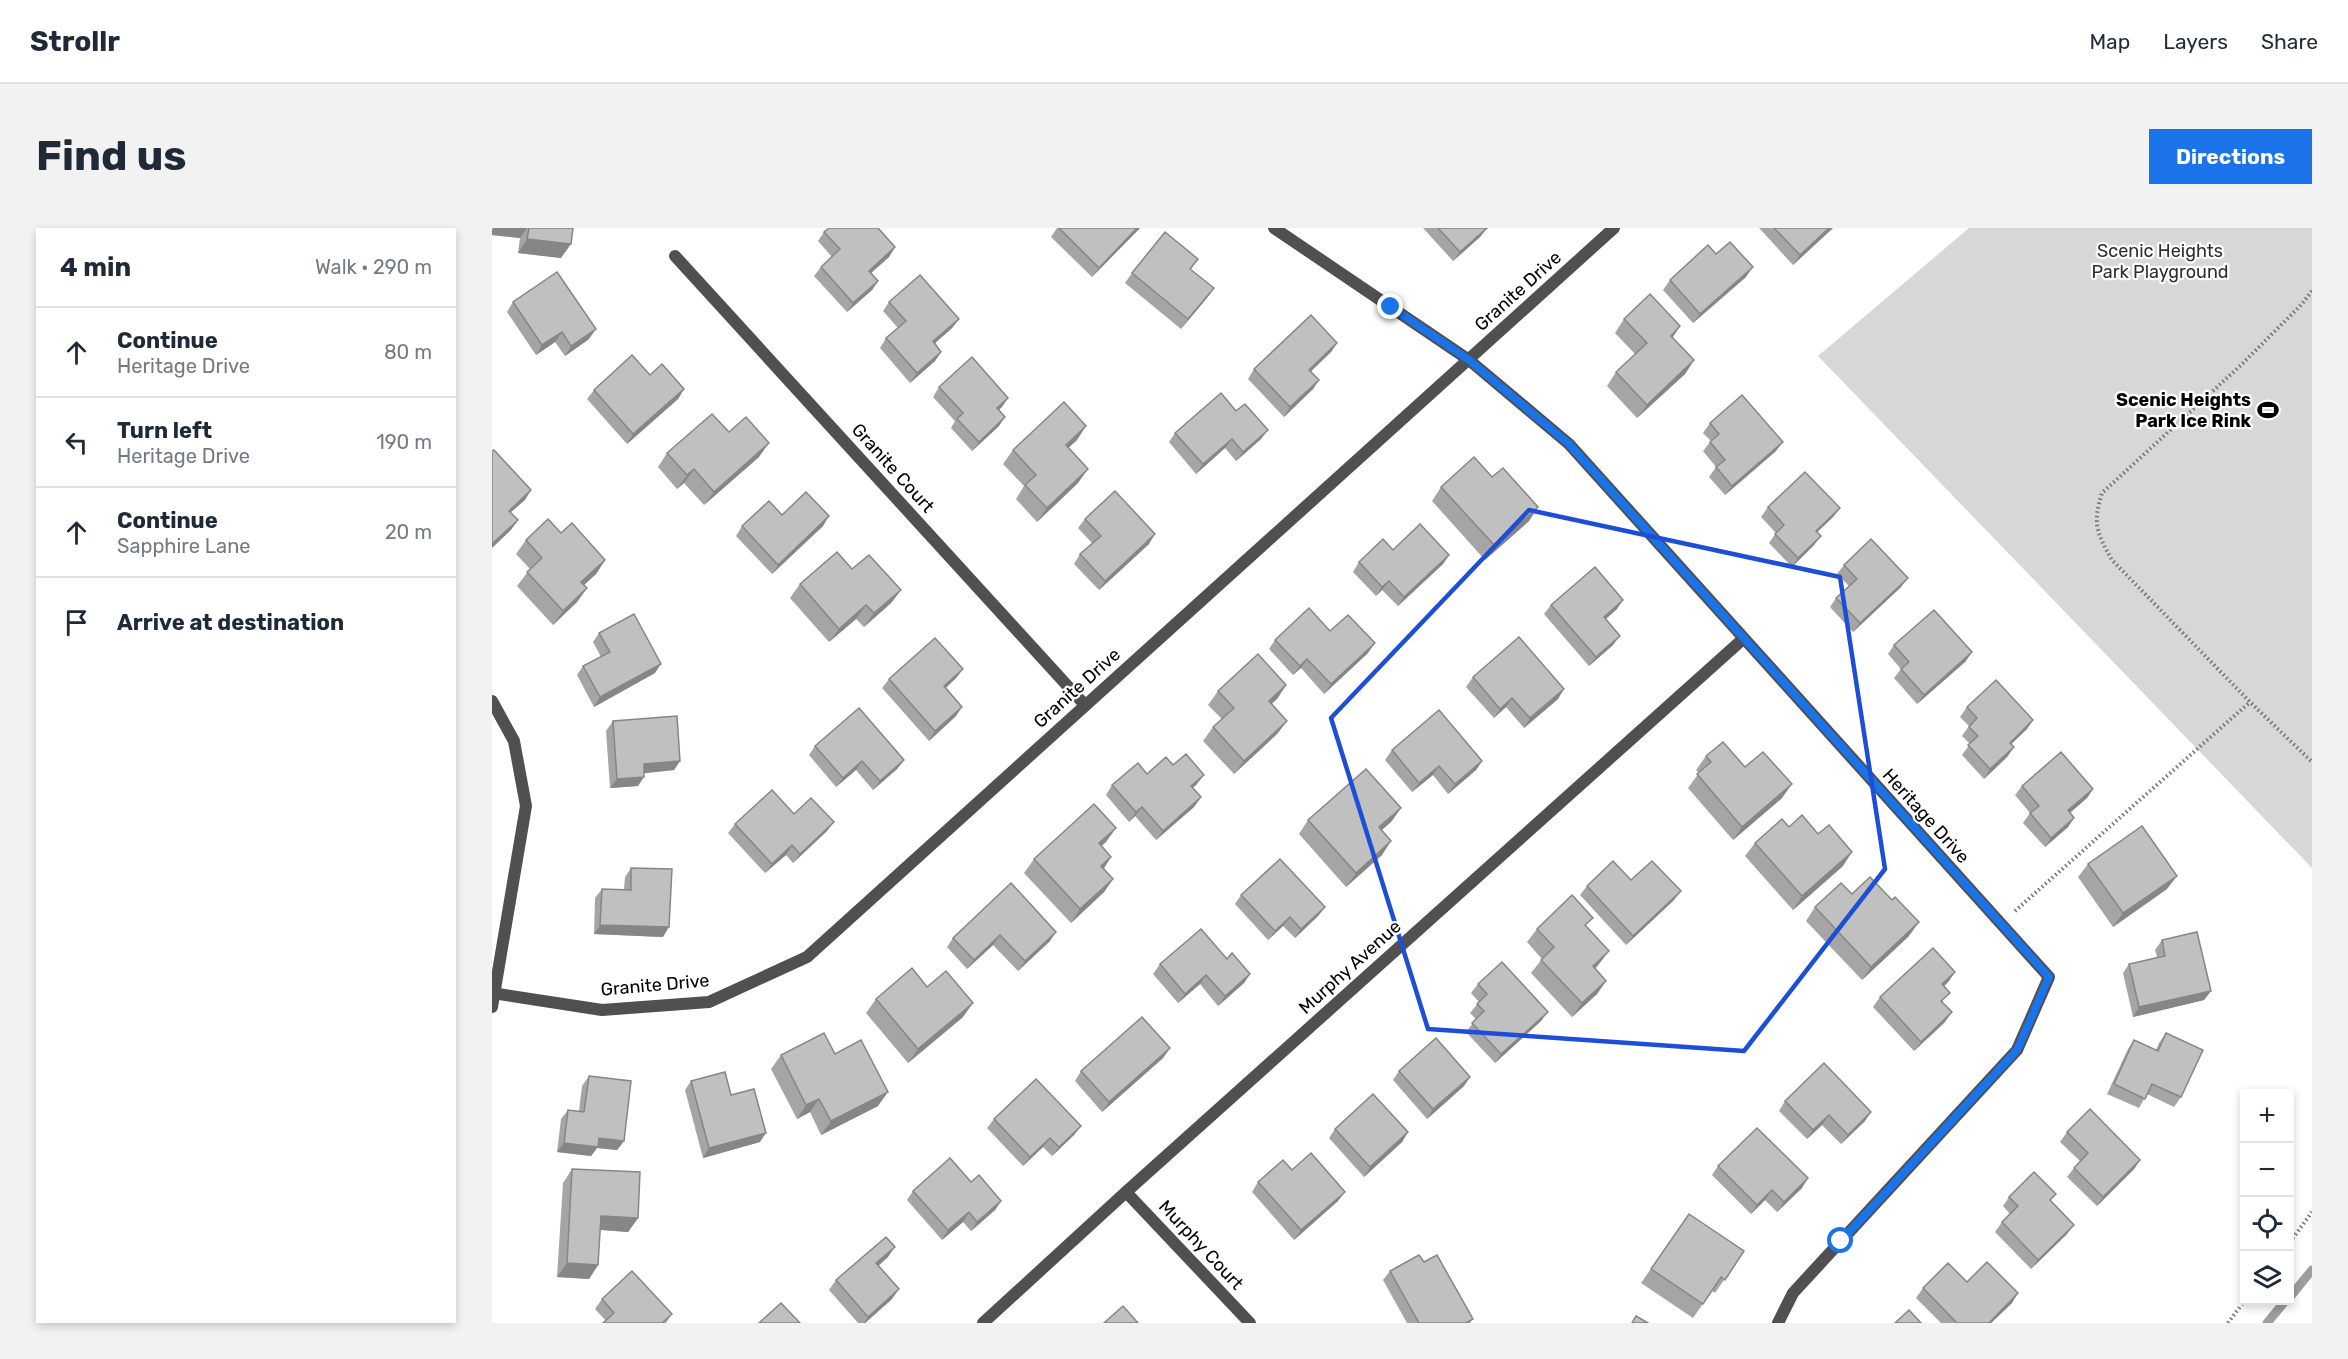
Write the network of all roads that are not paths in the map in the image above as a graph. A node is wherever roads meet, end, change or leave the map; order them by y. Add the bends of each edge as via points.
1 (1274, 228) edge
2 (1614, 228) edge
3 (675, 256) dead end
4 (1469, 360) junction
5 (1743, 639) junction
6 (492, 701) edge
7 (1085, 705) junction
8 (493, 993) edge
9 (492, 1007) edge
10 (1126, 1192) junction
11 (983, 1323) edge
12 (1250, 1323) edge
13 (1778, 1323) edge

1 - 4 street, Heritage Drive
2 - 4 street, Granite Drive
3 - 7 street, Granite Court
4 - 5 street, Heritage Drive via 1569,444
4 - 7 street, Granite Drive
5 - 10 street, Murphy Avenue
5 - 13 street, Heritage Drive via 2049,977 2017,1050 1792,1293
6 - 8 street via 514,741 526,806
7 - 8 street, Granite Drive via 807,957 710,1002 602,1010
8 - 9 street
10 - 11 street, Murphy Avenue
10 - 12 street, Murphy Court

